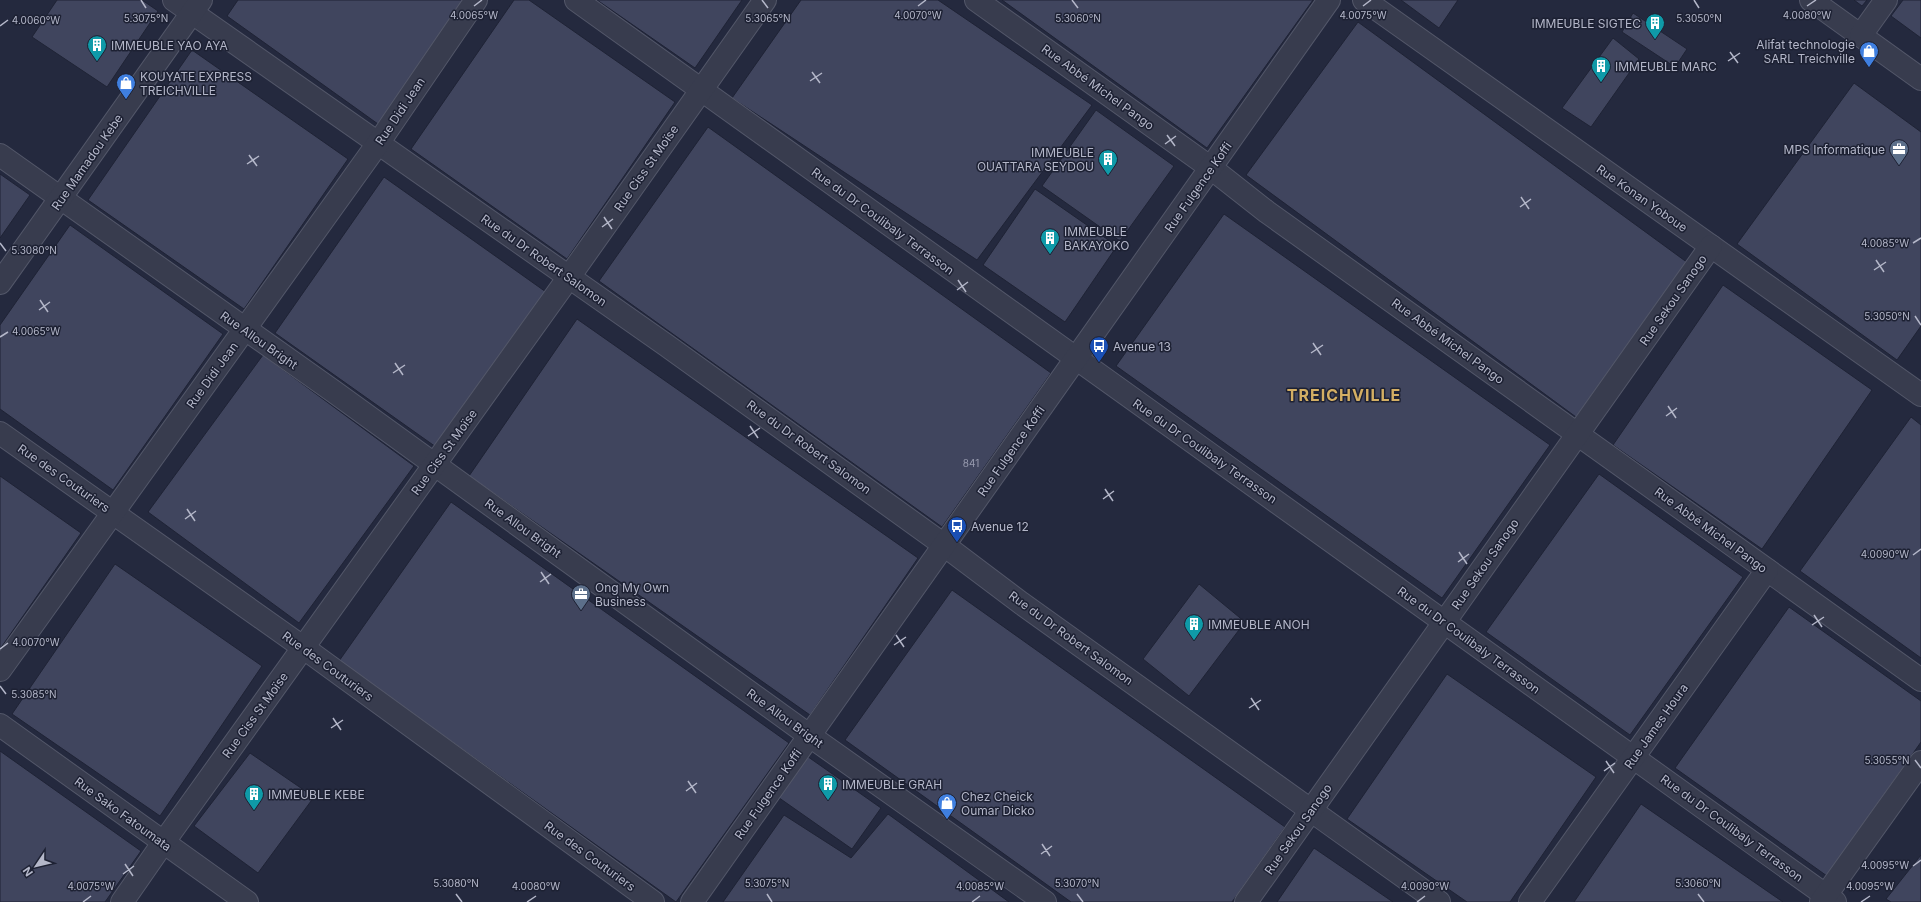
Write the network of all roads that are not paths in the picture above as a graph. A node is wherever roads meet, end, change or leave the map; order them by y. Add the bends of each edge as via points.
1 (174, 0) edge
2 (476, 0) edge
3 (576, 0) edge
4 (764, 0) edge
5 (976, 0) edge
6 (1329, 0) edge
7 (1364, 0) edge
8 (1811, 0) edge
9 (1886, 0) edge
10 (196, 7) edge
11 (1861, 35) junction
12 (1921, 79) edge
13 (700, 90) junction
14 (379, 142) junction
15 (0, 155) edge
16 (1211, 168) junction
17 (61, 199) junction
18 (1711, 246) junction
19 (569, 277) junction
20 (0, 283) edge
21 (245, 330) junction
22 (1077, 359) junction
23 (1921, 395) edge
24 (0, 433) edge
25 (1577, 434) junction
26 (435, 465) junction
27 (112, 511) junction
28 (944, 545) junction
29 (1767, 570) junction
30 (1444, 622) junction
31 (304, 648) junction
32 (0, 670) edge
33 (1921, 680) edge
34 (0, 725) edge
35 (810, 736) junction
36 (1634, 758) junction
37 (1921, 762) edge
38 (1310, 811) junction
39 (163, 843) junction
40 (1827, 900) edge
41 (122, 902) edge
42 (247, 902) edge
43 (653, 902) edge
44 (692, 902) edge
45 (1045, 902) edge
46 (1246, 902) edge
47 (1439, 902) edge
48 (1530, 902) edge

1 - 10 street, Rue du Dr Robert Salomon
2 - 14 street, Rue Didi Jean
3 - 13 street, Rue du Dr Coulibaly Terrasson
4 - 13 street, Rue Ciss St Moïse
5 - 16 street, Rue Abbé Michel Pango
6 - 16 street, Rue Fulgence Koffi
7 - 18 street, Rue Konan Yoboue
8 - 11 street
9 - 11 street
10 - 14 street, Rue du Dr Robert Salomon
10 - 17 street, Rue Mamadou Kebe
11 - 12 street
13 - 19 street, Rue Ciss St Moïse
13 - 22 street, Rue du Dr Coulibaly Terrasson
14 - 19 street, Rue du Dr Robert Salomon
14 - 21 street, Rue Didi Jean
15 - 17 street, Rue Allou Bright
16 - 22 street, Rue Fulgence Koffi
16 - 25 street, Rue Abbé Michel Pango via 1267,212
17 - 20 street, Rue Mamadou Kebe
17 - 21 street, Rue Allou Bright
18 - 23 street, Rue Konan Yoboue
18 - 25 street, Rue Sekou Sanogo
19 - 26 street, Rue Ciss St Moïse
19 - 28 street, Rue du Dr Robert Salomon
21 - 26 street, Rue Allou Bright
21 - 27 street, Rue Didi Jean
22 - 28 street, Rue Fulgence Koffi
22 - 30 street, Rue du Dr Coulibaly Terrasson
24 - 27 street, Rue des Couturiers
25 - 29 street, Rue Abbé Michel Pango
25 - 30 street, Rue Sekou Sanogo
26 - 31 street, Rue Ciss St Moïse
26 - 35 street, Rue Allou Bright
27 - 31 street, Rue des Couturiers
27 - 32 street, Rue Didi Jean
28 - 35 street, Rue Fulgence Koffi
28 - 38 street, Rue du Dr Robert Salomon
29 - 33 street, Rue Abbé Michel Pango
29 - 36 street, Rue James Houra
30 - 36 street, Rue du Dr Coulibaly Terrasson
30 - 38 street, Rue Sekou Sanogo
31 - 39 street, Rue Ciss St Moïse
31 - 43 street, Rue des Couturiers
34 - 39 street, Rue Sako Fatoumata
35 - 44 street, Rue Fulgence Koffi
35 - 45 street, Rue Allou Bright
36 - 40 street, Rue du Dr Coulibaly Terrasson
36 - 48 street, Rue James Houra
37 - 40 street
38 - 46 street, Rue Sekou Sanogo
38 - 47 street, Rue du Dr Robert Salomon
39 - 41 street, Rue Ciss St Moïse
39 - 42 street, Rue Sako Fatoumata

